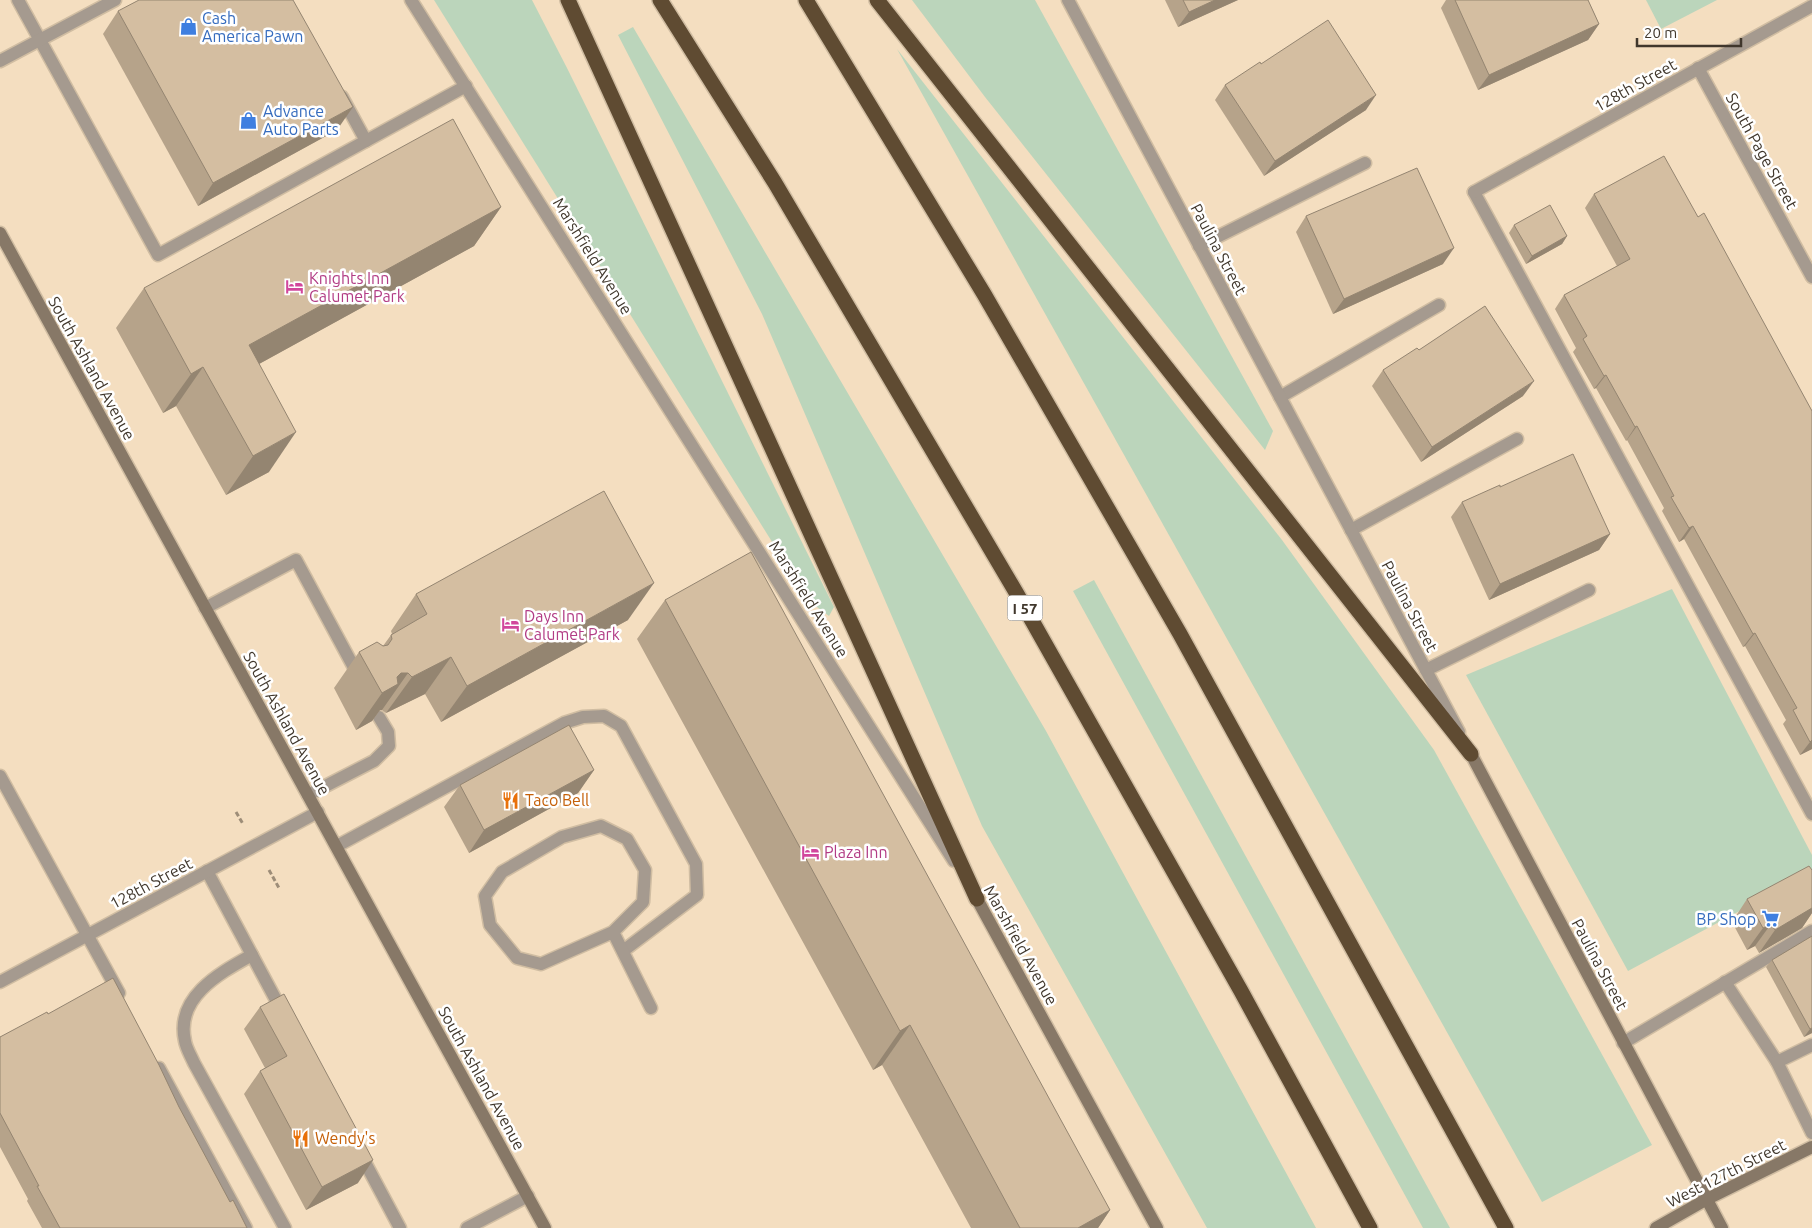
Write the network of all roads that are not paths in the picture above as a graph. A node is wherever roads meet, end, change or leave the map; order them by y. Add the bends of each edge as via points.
1 (18, 0) edge
2 (115, 0) edge
3 (412, 0) edge
4 (568, 0) edge
5 (660, 0) edge
6 (806, 0) edge
7 (877, 0) edge
8 (1068, 0) edge
9 (1812, 6) edge
10 (40, 40) junction
11 (0, 61) edge
12 (1698, 68) junction
13 (334, 83) edge
14 (466, 86) junction
15 (366, 141) junction
16 (1366, 163) dead end
17 (0, 233) edge
18 (1199, 246) junction
19 (1812, 277) edge
20 (1439, 305) dead end
21 (1280, 397) junction
22 (1517, 439) dead end
23 (1351, 530) junction
24 (1588, 590) dead end
25 (205, 608) junction
26 (1426, 670) junction
27 (358, 675) dead end
28 (379, 717) edge
29 (1471, 754) junction
30 (0, 776) edge
31 (308, 795) junction
32 (318, 812) junction
33 (1812, 814) edge
34 (337, 846) junction
35 (207, 871) junction
36 (977, 898) junction
37 (1812, 931) edge
38 (613, 932) junction
39 (88, 935) junction
40 (622, 950) junction
41 (252, 954) junction
42 (0, 982) edge
43 (1725, 982) junction
44 (124, 1002) edge
45 (651, 1008) dead end
46 (289, 1024) edge
47 (1623, 1043) junction
48 (1812, 1045) edge
49 (152, 1054) edge
50 (1777, 1062) junction
51 (1812, 1133) edge
52 (356, 1146) edge
53 (1812, 1147) edge
54 (528, 1196) junction
55 (1707, 1199) junction
56 (246, 1228) edge
57 (285, 1228) edge
58 (400, 1228) edge
59 (468, 1228) edge
60 (546, 1228) edge
61 (1157, 1228) edge
62 (1370, 1228) edge
63 (1506, 1228) edge
64 (1656, 1228) edge
65 (1722, 1228) edge

1 - 10 street
2 - 10 street
3 - 14 street, Marshfield Avenue
4 - 36 highway
5 - 62 highway, I 57 via 775,183 1022,603
6 - 63 highway via 984,294 1180,634
7 - 29 highway
8 - 18 street, Paulina Street
9 - 12 street, 128th Street
10 - 11 street
10 - 15 street via 158,255
12 - 19 street, South Page Street
12 - 33 street, 128th Street via 1474,192
13 - 15 street
14 - 15 street
14 - 36 street, Marshfield Avenue
16 - 18 street
17 - 25 main road, South Ashland Avenue
18 - 21 street, Paulina Street
20 - 21 street
21 - 23 street, Paulina Street
22 - 23 street
23 - 26 street, Paulina Street
24 - 26 street
25 - 27 street via 296,560
25 - 31 main road, South Ashland Avenue
26 - 29 street, Paulina Street
28 - 31 street via 388,732 389,746 374,761
29 - 47 main road, Paulina Street
30 - 39 street
31 - 32 main road, South Ashland Avenue
32 - 34 main road, South Ashland Avenue
32 - 35 street, 128th Street
34 - 40 street via 564,723 583,717 604,716 621,726 696,864 698,895
34 - 54 main road, South Ashland Avenue
35 - 39 street, 128th Street
35 - 41 street
36 - 61 main road, Marshfield Avenue
37 - 43 street
38 - 38 street via 643,902 645,870 627,839 601,826 562,837 502,872 485,896 490,925 517,958 540,964
38 - 40 street
39 - 42 street, 128th Street
39 - 44 street
40 - 45 street
41 - 46 street
41 - 57 street via 218,974 188,1006 183,1022 185,1042
43 - 47 street
43 - 50 street
47 - 55 main road, Paulina Street
48 - 50 street
49 - 56 street
50 - 51 street
52 - 58 street
53 - 55 main road, West 127th Street
54 - 59 street
54 - 60 main road, South Ashland Avenue
55 - 64 main road, West 127th Street
55 - 65 main road, Paulina Street

